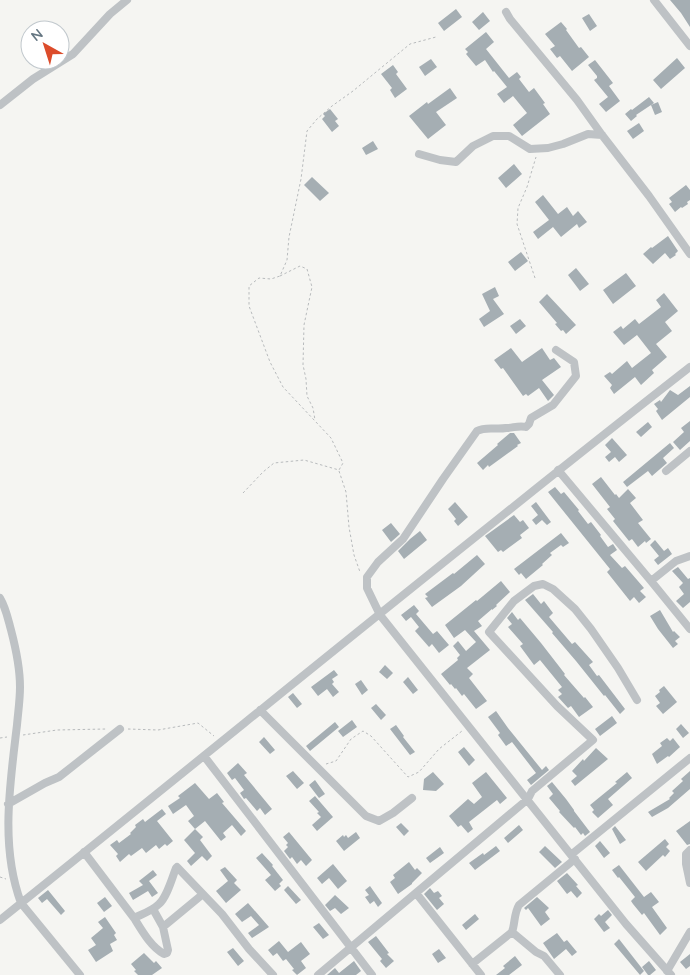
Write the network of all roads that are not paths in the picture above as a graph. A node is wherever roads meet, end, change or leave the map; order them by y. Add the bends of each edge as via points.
1 (127, 0) edge
2 (654, 0) edge
3 (506, 12) dead end
4 (690, 46) edge
5 (0, 105) edge
6 (602, 135) junction
7 (419, 154) dead end
8 (690, 254) edge
9 (556, 350) dead end
10 (690, 367) edge
11 (690, 451) edge
12 (558, 470) junction
13 (666, 471) dead end
14 (690, 556) edge
15 (651, 581) junction
16 (0, 598) edge
17 (380, 615) junction
18 (690, 629) edge
19 (637, 700) dead end
20 (260, 710) junction
21 (120, 729) dead end
22 (204, 756) junction
23 (690, 758) edge
24 (412, 798) dead end
25 (528, 799) junction
26 (8, 804) junction
27 (690, 850) edge
28 (84, 852) junction
29 (573, 856) junction
30 (690, 883) edge
31 (416, 893) junction
32 (203, 894) junction
33 (21, 903) junction
34 (153, 909) junction
35 (134, 918) junction
36 (0, 920) edge
37 (163, 927) junction
38 (512, 932) junction
39 (690, 932) edge
40 (350, 948) junction
41 (472, 964) junction
42 (669, 973) edge
43 (80, 975) edge
44 (273, 975) edge
45 (318, 975) edge
46 (372, 975) edge
47 (481, 975) edge
48 (560, 975) edge

1 - 5 street via 73,54
2 - 4 street
3 - 6 street
6 - 7 street via 588,134 538,149 530,149 509,136 492,136 473,146 456,162
6 - 8 street
9 - 17 street via 574,362 576,376 553,405 531,418 526,428 514,426 477,431 403,539 367,576 368,588
10 - 12 street
11 - 13 street
12 - 15 street
12 - 17 street
14 - 15 street via 676,561
15 - 18 street
16 - 26 street via 14,640 20,686
17 - 20 street
17 - 25 street
19 - 25 street via 591,629 553,589 543,584 534,586 514,601 489,632 593,740 532,791
20 - 22 street
20 - 24 street via 366,816 379,821
21 - 26 street via 59,777
22 - 28 street
22 - 40 street
23 - 29 street
25 - 29 street
25 - 31 street
26 - 33 street via 8,857
27 - 30 street via 686,854 686,864
28 - 33 street
28 - 35 street
29 - 38 street via 519,906
29 - 42 street
31 - 40 street
31 - 41 street
32 - 34 street via 177,867 163,899
32 - 37 street
32 - 44 street
33 - 36 street
33 - 43 street
34 - 35 street
34 - 37 street
35 - 37 street via 164,954 168,950
38 - 41 street
38 - 48 street via 544,956
39 - 42 street
40 - 45 street
40 - 46 street
41 - 47 street

